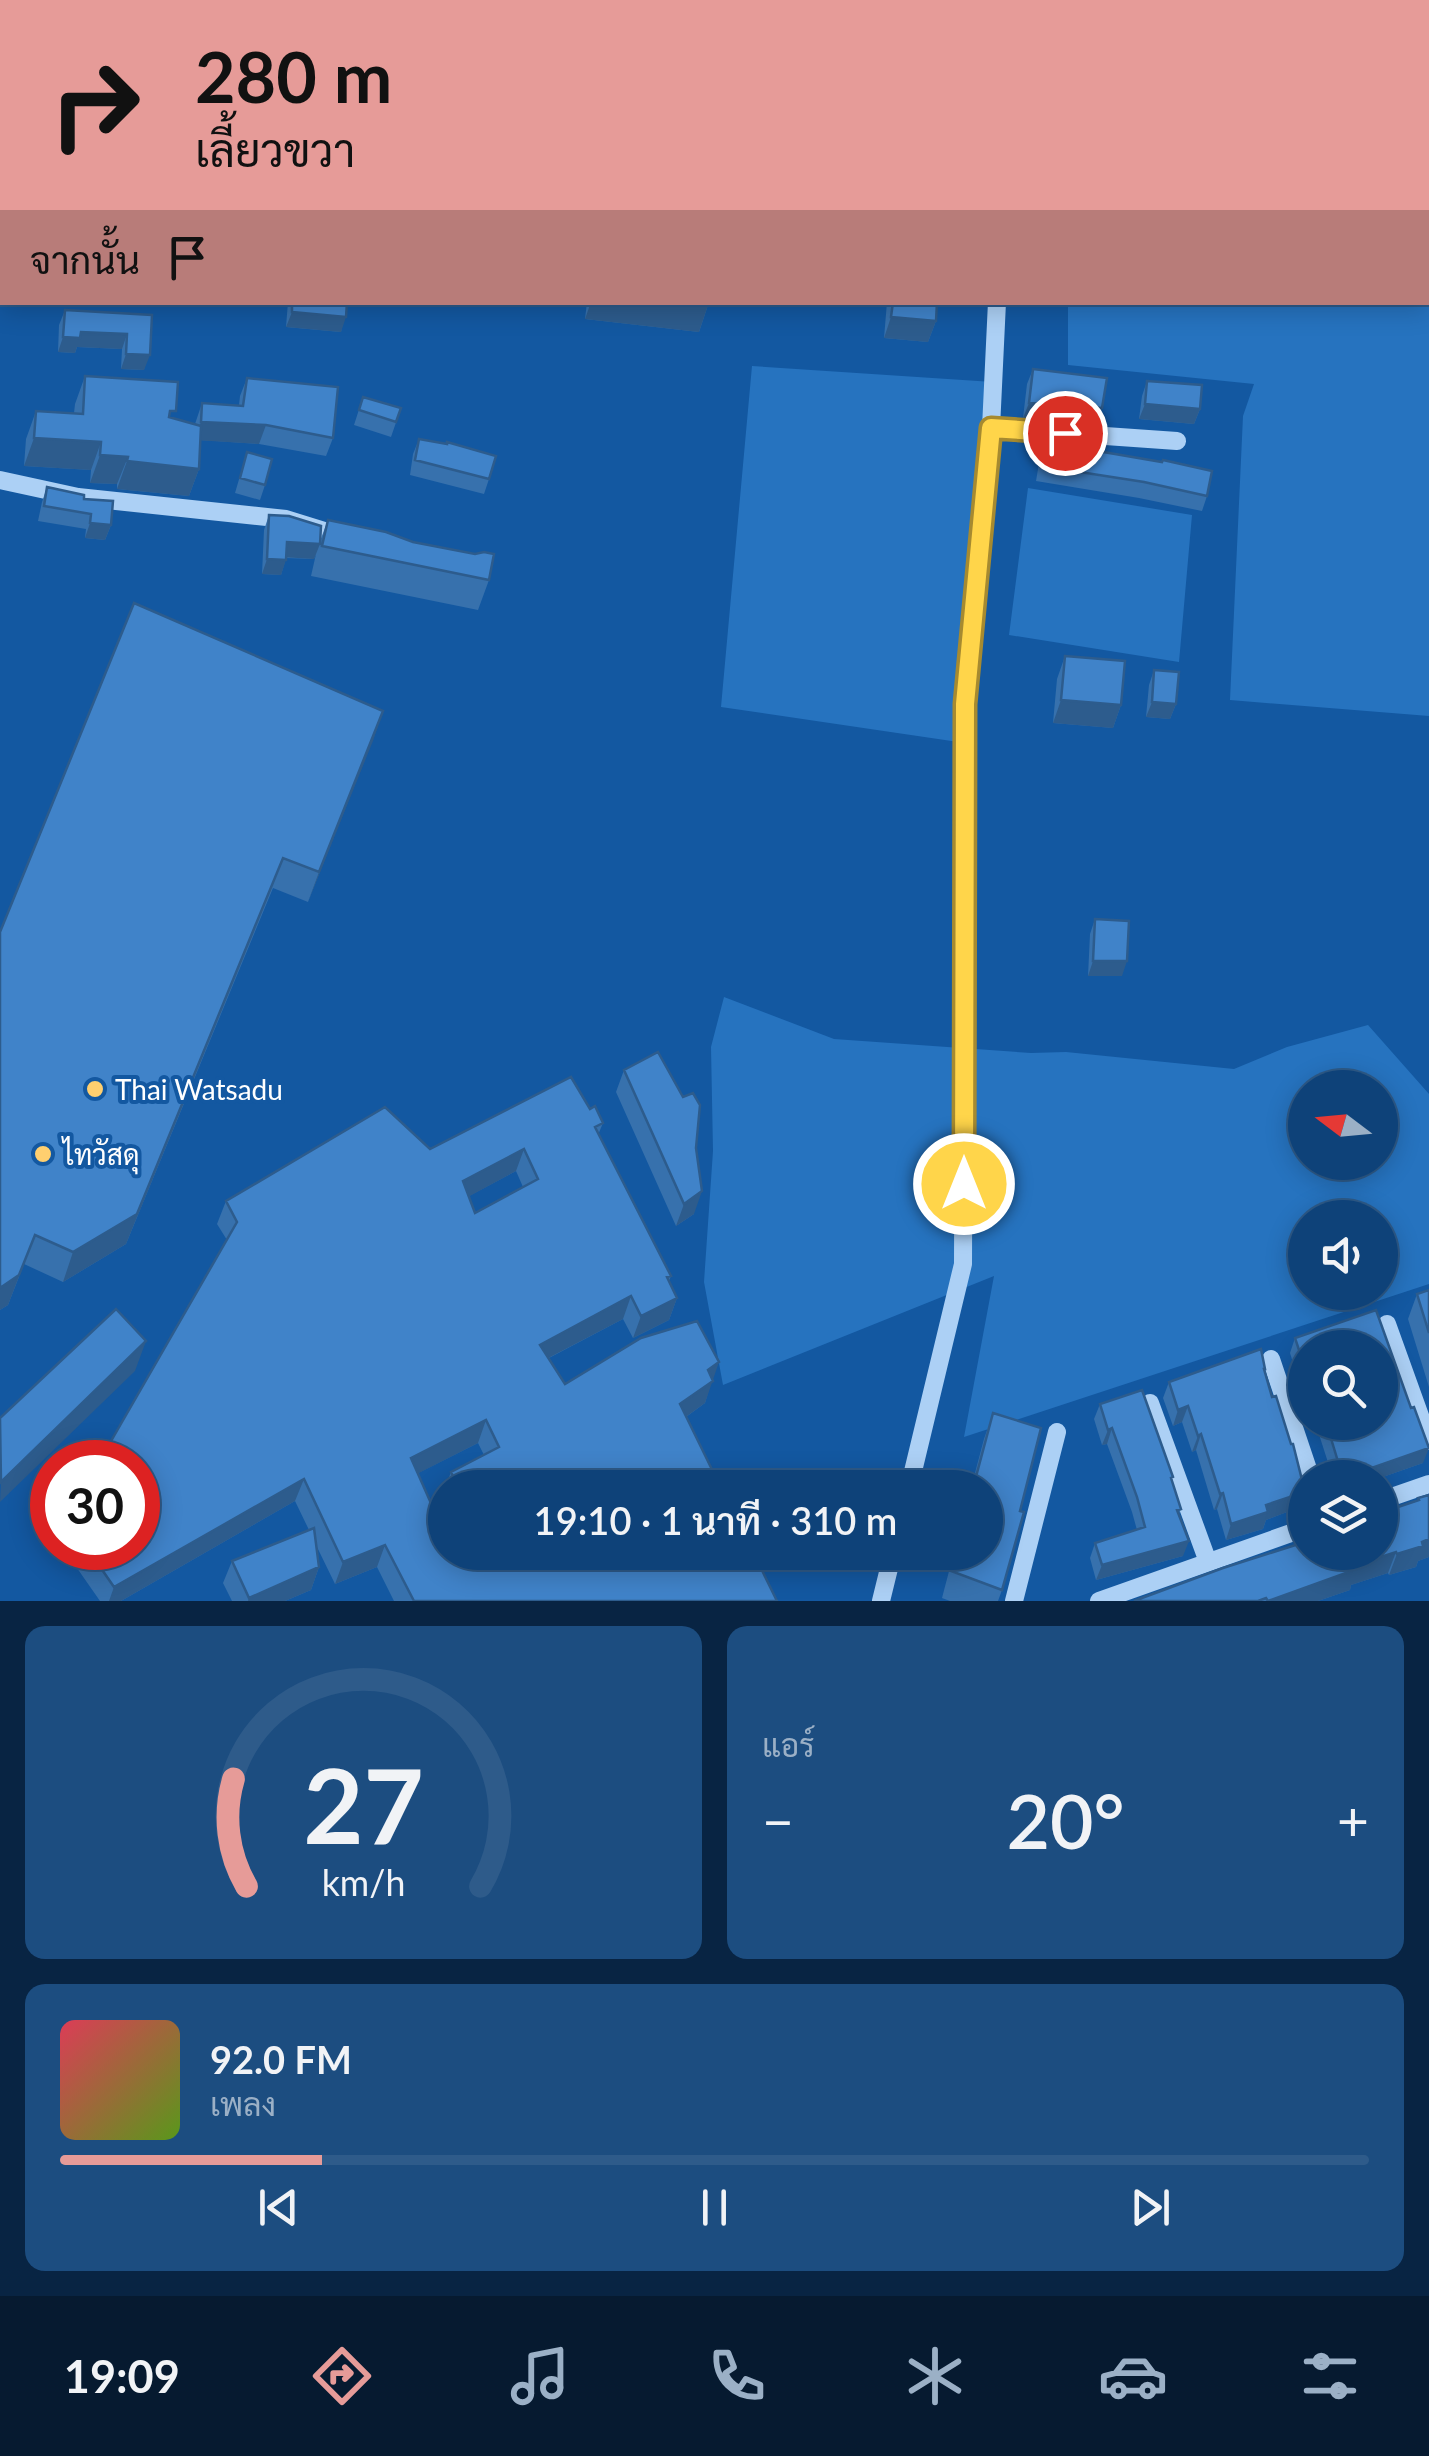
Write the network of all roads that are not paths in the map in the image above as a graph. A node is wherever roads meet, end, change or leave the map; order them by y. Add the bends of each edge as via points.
1 (996, 305) edge
2 (991, 428) junction
3 (1177, 441) dead end
4 (0, 480) edge
5 (357, 542) edge
6 (1387, 1324) dead end
7 (1271, 1358) dead end
8 (1150, 1404) edge
9 (1057, 1432) dead end
10 (1429, 1440) edge
11 (1305, 1460) edge
12 (912, 1470) edge
13 (1429, 1484) edge
14 (1398, 1495) edge
15 (1288, 1534) edge
16 (1208, 1562) junction
17 (889, 1570) edge
18 (881, 1601) edge
19 (1014, 1601) edge
20 (1099, 1601) edge

1 - 2 street
2 - 3 street
2 - 12 street via 965,704 963,1264
4 - 5 street via 78,497 286,519
6 - 10 street
7 - 11 street
8 - 16 street
9 - 19 street
13 - 14 street
15 - 16 street
16 - 20 street
17 - 18 street

